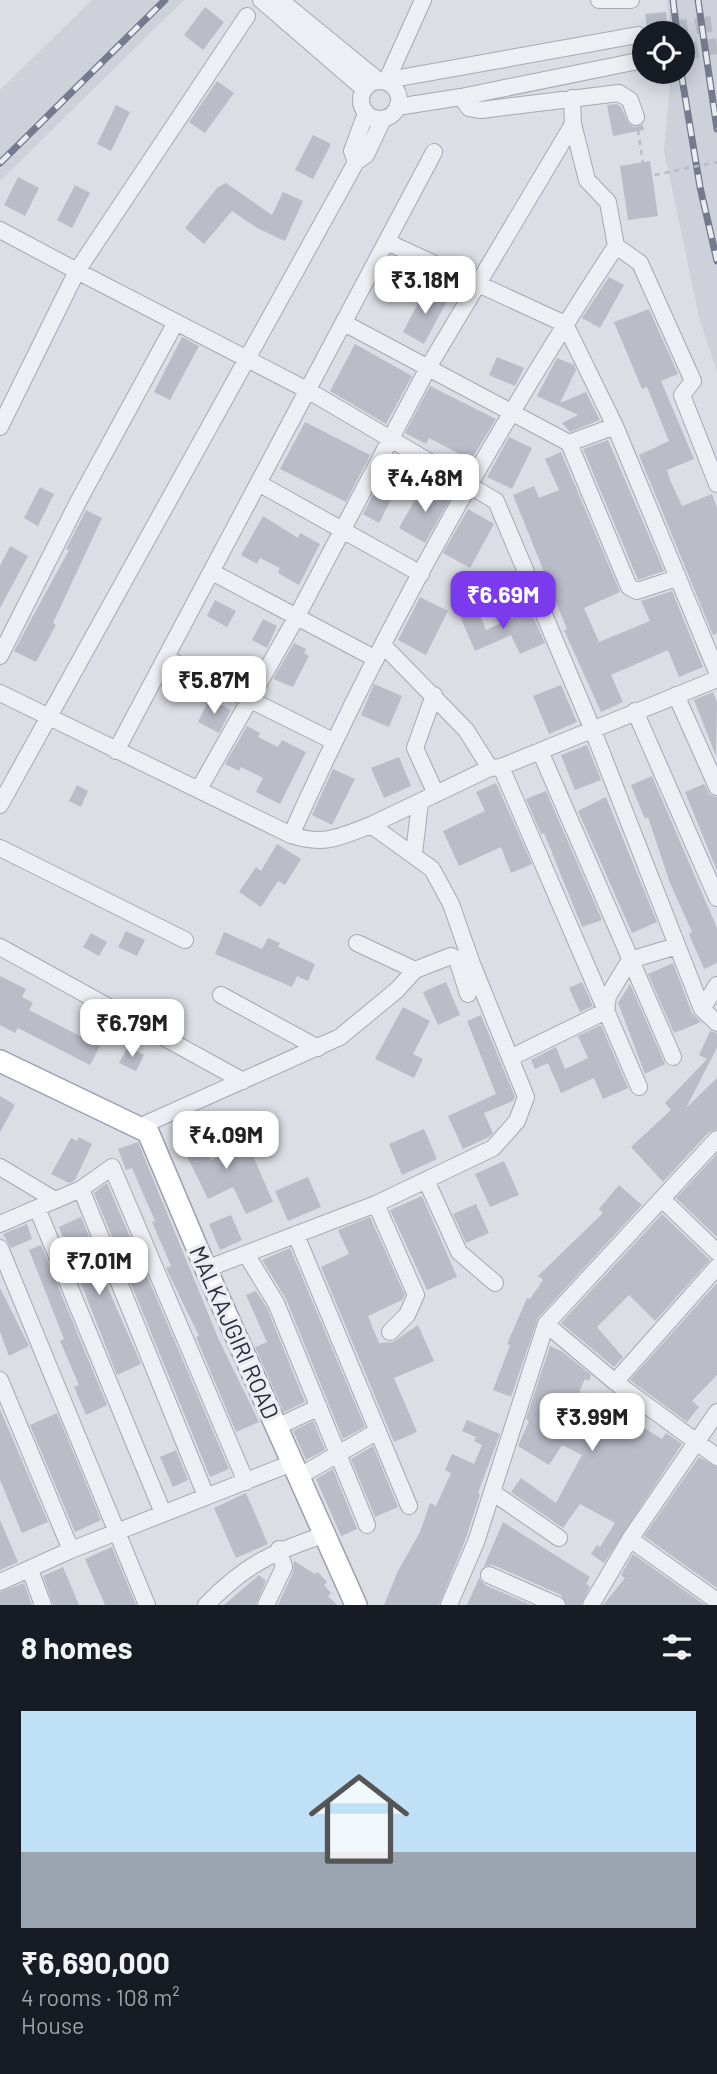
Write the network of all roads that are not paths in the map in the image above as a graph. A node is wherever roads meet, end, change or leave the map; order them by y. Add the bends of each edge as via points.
1 (261, 0) edge
2 (280, 0) edge
3 (423, 0) edge
4 (599, 0) edge
5 (631, 0) edge
6 (247, 16) dead end
7 (632, 36) edge
8 (632, 62) edge
9 (385, 82) junction
10 (364, 89) junction
11 (461, 97) junction
12 (572, 98) junction
13 (397, 107) junction
14 (366, 113) junction
15 (636, 117) road end
16 (383, 119) junction
17 (573, 124) junction
18 (434, 152) dead end
19 (356, 162) junction
20 (0, 230) edge
21 (387, 242) junction
22 (617, 246) junction
23 (77, 271) junction
24 (478, 283) junction
25 (176, 323) junction
26 (344, 323) junction
27 (565, 324) junction
28 (248, 359) junction
29 (429, 366) junction
30 (309, 391) junction
31 (511, 412) junction
32 (615, 426) junction
33 (0, 427) edge
34 (389, 441) junction
35 (569, 443) junction
36 (260, 484) junction
37 (717, 484) edge
38 (471, 486) junction
39 (341, 529) junction
40 (212, 572) junction
41 (421, 574) junction
42 (677, 578) junction
43 (296, 618) junction
44 (380, 652) junction
45 (0, 656) edge
46 (166, 658) junction
47 (717, 672) edge
48 (717, 679) edge
49 (0, 693) edge
50 (434, 695) junction
51 (676, 695) junction
52 (249, 700) junction
53 (635, 711) junction
54 (47, 718) junction
55 (592, 728) junction
56 (334, 741) junction
57 (116, 751) junction
58 (540, 751) junction
59 (495, 768) junction
60 (717, 787) edge
61 (199, 789) junction
62 (436, 794) junction
63 (419, 803) junction
64 (0, 805) edge
65 (372, 825) junction
66 (291, 835) junction
67 (0, 848) edge
68 (414, 853) junction
69 (717, 898) edge
70 (185, 940) dead end
71 (357, 943) dead end
72 (677, 946) junction
73 (0, 947) edge
74 (630, 960) junction
75 (415, 970) junction
76 (717, 985) edge
77 (468, 994) dead end
78 (221, 995) dead end
79 (702, 1009) junction
80 (607, 1011) junction
81 (717, 1023) edge
82 (318, 1048) junction
83 (673, 1057) dead end
84 (510, 1058) junction
85 (0, 1061) edge
86 (243, 1081) junction
87 (639, 1087) dead end
88 (141, 1126) junction
89 (717, 1139) edge
90 (0, 1167) edge
91 (426, 1180) junction
92 (81, 1189) junction
93 (662, 1199) junction
94 (55, 1200) junction
95 (376, 1204) junction
96 (37, 1208) junction
97 (0, 1224) edge
98 (296, 1235) junction
99 (0, 1248) edge
100 (717, 1252) edge
101 (246, 1254) junction
102 (717, 1267) edge
103 (206, 1269) junction
104 (495, 1283) dead end
105 (546, 1324) junction
106 (390, 1332) dead end
107 (0, 1380) edge
108 (615, 1382) junction
109 (319, 1407) junction
110 (717, 1412) edge
111 (276, 1427) junction
112 (378, 1431) junction
113 (695, 1440) junction
114 (339, 1455) junction
115 (717, 1457) edge
116 (295, 1470) junction
117 (246, 1482) junction
118 (492, 1492) junction
119 (206, 1496) junction
120 (409, 1506) dead end
121 (163, 1513) junction
122 (367, 1525) dead end
123 (116, 1532) junction
124 (324, 1535) junction
125 (559, 1538) dead end
126 (630, 1539) junction
127 (279, 1549) junction
128 (71, 1550) junction
129 (30, 1570) junction
130 (489, 1575) dead end
131 (0, 1582) edge
132 (588, 1600) edge
133 (717, 1601) edge
134 (43, 1605) edge
135 (147, 1605) edge
136 (206, 1605) edge
137 (267, 1605) edge
138 (356, 1605) edge
139 (449, 1605) edge
140 (557, 1605) edge

1 - 10 street
2 - 9 street
3 - 9 street
4 - 5 street
6 - 23 street
7 - 9 street
8 - 11 street
9 - 10 street
9 - 13 street via 398,94
10 - 14 street via 360,102
11 - 12 street via 469,108 481,110
11 - 13 street
12 - 15 street via 619,93 630,100
12 - 17 street
13 - 16 street
14 - 16 street
14 - 19 street via 352,151
16 - 19 street via 366,155
17 - 22 street via 587,180 608,202
17 - 24 street
18 - 21 street
19 - 28 street
20 - 23 street
21 - 24 street
21 - 26 street
22 - 27 street
22 - 37 street via 640,263 693,381 682,395
23 - 25 street
23 - 33 street
24 - 27 street
24 - 29 street
25 - 28 street
25 - 45 street
26 - 29 street
26 - 30 street
27 - 31 street
27 - 32 street
28 - 30 street
28 - 54 street
29 - 31 street
29 - 34 street
30 - 34 street
30 - 36 street
31 - 35 street
31 - 38 street
32 - 35 street
32 - 42 street
34 - 38 street
34 - 39 street
35 - 42 street via 629,587 637,591
36 - 39 street
36 - 40 street
38 - 41 street
38 - 55 street via 496,501
39 - 41 street
39 - 43 street
40 - 43 street
40 - 46 street
41 - 44 street
42 - 47 street
43 - 44 street
43 - 52 street
44 - 50 street
44 - 56 street
46 - 52 street
46 - 57 street
48 - 51 street
49 - 54 street
50 - 59 street
50 - 62 street via 415,748
51 - 53 street
51 - 60 street
52 - 56 street
52 - 61 street
53 - 55 street
53 - 69 street
54 - 57 street
54 - 64 street
55 - 58 street
55 - 72 street
56 - 66 street
57 - 61 street
58 - 59 street
58 - 74 street
59 - 62 street
59 - 80 street
61 - 66 street
62 - 63 street
63 - 65 street
63 - 68 street
65 - 66 street via 327,841
65 - 68 street
67 - 70 street
68 - 84 street via 432,869 451,904
71 - 75 street
72 - 74 street
72 - 79 street
73 - 86 street
74 - 80 street via 608,996
74 - 83 street
75 - 77 street via 451,956 457,958
75 - 82 street via 354,1027
76 - 79 street
78 - 82 street
79 - 81 street
80 - 84 street
80 - 87 street
82 - 86 street
84 - 91 street via 526,1097 517,1121 493,1148
85 - 88 main road
86 - 88 street
88 - 103 main road, MALKAJGIRI ROAD via 152,1139
89 - 93 street
90 - 94 street
91 - 95 street
91 - 104 street via 459,1252
92 - 94 street
92 - 117 street via 112,1167
92 - 119 street
93 - 100 street
93 - 105 street
94 - 96 street
95 - 98 street
95 - 106 street via 416,1295 402,1322
96 - 97 street
96 - 121 street
98 - 101 street
98 - 112 street
99 - 123 street
101 - 103 street
101 - 109 street via 276,1303
102 - 108 street
103 - 111 main road, MALKAJGIRI ROAD
105 - 108 street
105 - 118 street
107 - 128 street
108 - 113 street
109 - 111 street
109 - 114 street
110 - 113 street
111 - 116 main road, MALKAJGIRI ROAD
112 - 114 street
112 - 120 street
113 - 115 street
113 - 126 street
114 - 116 street
114 - 122 street
116 - 117 street
116 - 124 main road, MALKAJGIRI ROAD
117 - 119 street
118 - 125 street
118 - 139 street
119 - 121 street
121 - 123 street
123 - 128 street
123 - 135 street
124 - 127 street
124 - 138 main road, MALKAJGIRI ROAD
126 - 132 street
126 - 133 street
127 - 136 street via 235,1576
127 - 137 street via 284,1567
128 - 129 street
129 - 131 street
129 - 134 street
130 - 140 street

